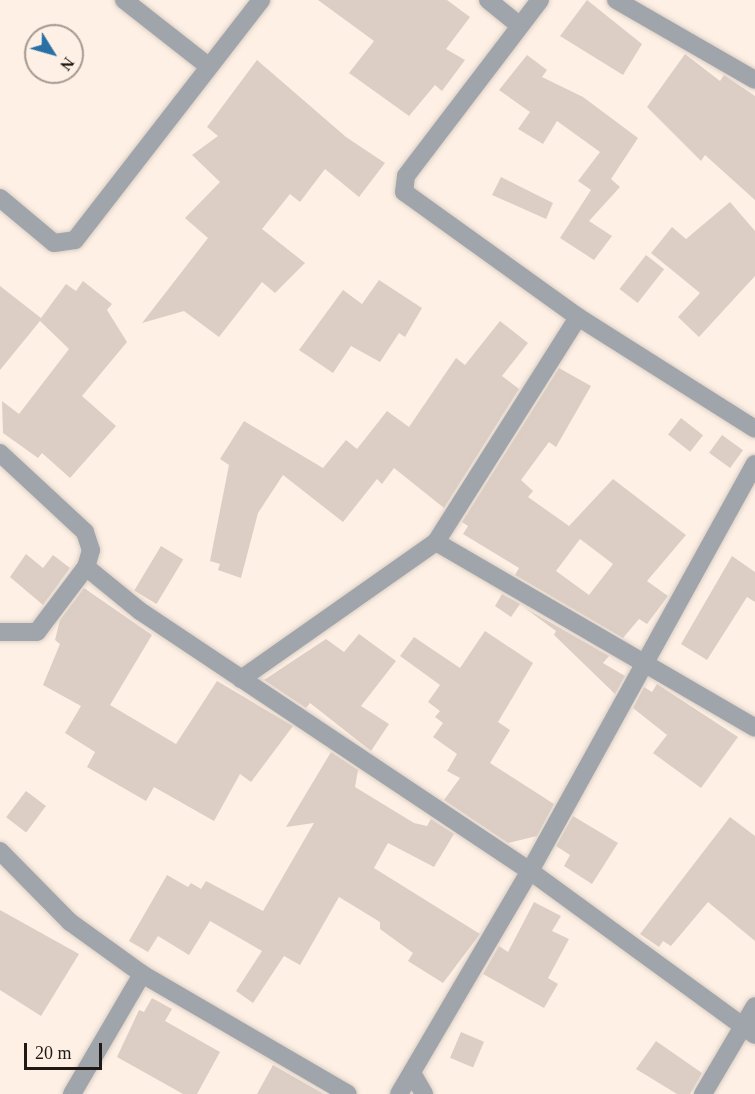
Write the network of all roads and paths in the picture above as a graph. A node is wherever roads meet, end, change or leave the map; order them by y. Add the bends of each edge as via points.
1 (124, 0) edge
2 (261, 0) edge
3 (488, 0) edge
4 (540, 0) edge
5 (616, 0) edge
6 (520, 26) junction
7 (207, 65) junction
8 (755, 80) edge
9 (0, 198) edge
10 (578, 317) junction
11 (755, 429) edge
12 (0, 453) edge
13 (755, 464) edge
14 (436, 542) junction
15 (86, 567) junction
16 (0, 632) edge
17 (645, 661) junction
18 (241, 679) junction
19 (755, 728) edge
20 (0, 851) edge
21 (530, 872) junction
22 (142, 974) junction
23 (755, 1006) edge
24 (749, 1030) edge
25 (411, 1073) junction
26 (73, 1093) edge
27 (348, 1094) edge
28 (399, 1094) edge
29 (424, 1094) edge
30 (703, 1094) edge

1 - 7 street
2 - 7 street
3 - 6 street
4 - 6 street
5 - 8 street
6 - 10 street via 406,176 404,192
7 - 9 street via 75,240 54,243
10 - 11 street
10 - 14 street
12 - 15 street via 86,532 91,550
13 - 17 street
14 - 17 street
14 - 18 street
15 - 16 street via 37,632
15 - 18 street via 140,611
17 - 19 street
17 - 21 street
18 - 21 street
20 - 22 street via 69,922
21 - 24 street
21 - 25 street
22 - 26 street
22 - 27 street
23 - 24 street
24 - 30 street
25 - 28 street
25 - 29 street

